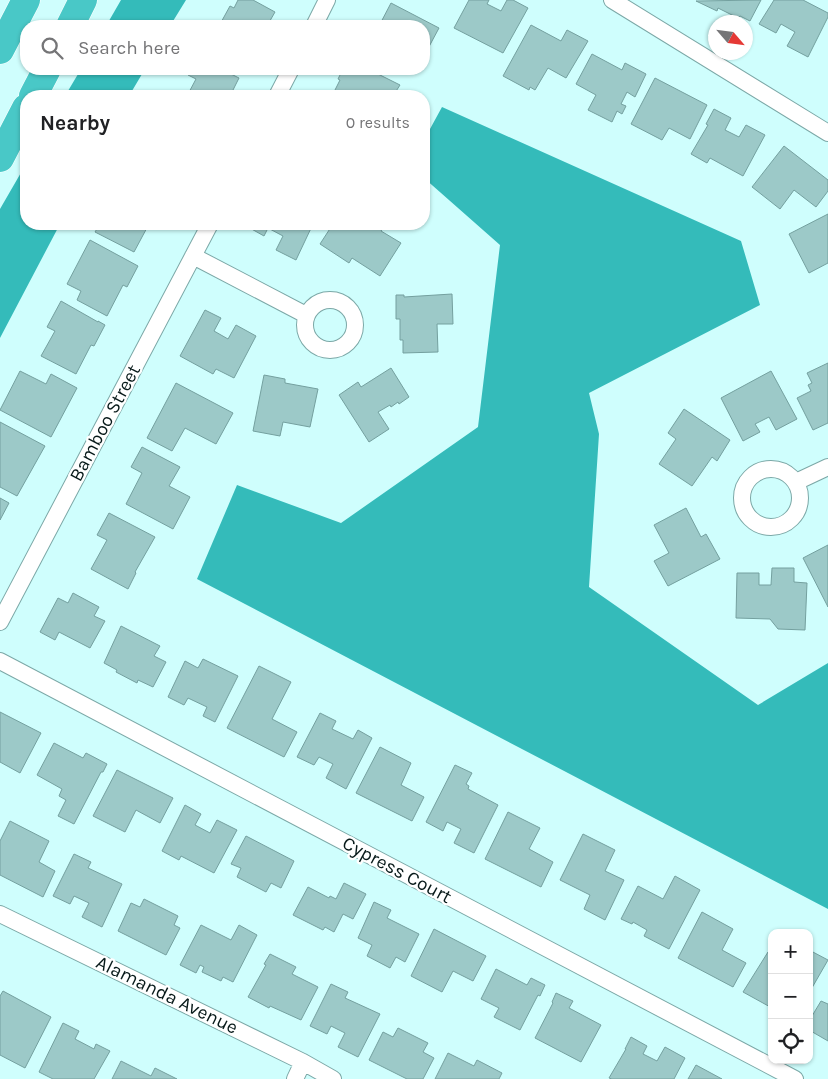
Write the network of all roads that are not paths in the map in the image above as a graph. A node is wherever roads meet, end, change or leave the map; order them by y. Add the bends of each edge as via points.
1 (26, 0) edge
2 (83, 0) edge
3 (327, 0) edge
4 (612, 0) edge
5 (73, 20) edge
6 (317, 20) edge
7 (0, 50) edge
8 (44, 75) edge
9 (288, 75) edge
10 (36, 90) edge
11 (280, 90) edge
12 (20, 120) edge
13 (828, 133) edge
14 (0, 158) edge
15 (207, 230) edge
16 (193, 256) junction
17 (306, 314) dead end
18 (828, 466) edge
19 (796, 482) dead end
20 (0, 622) edge
21 (0, 661) edge
22 (0, 914) edge
23 (303, 1062) junction
24 (295, 1079) edge
25 (334, 1079) edge
26 (795, 1079) edge

1 - 7 highway
2 - 5 highway
3 - 6 street
4 - 13 street
8 - 10 highway
9 - 11 street
12 - 14 highway
15 - 16 street, Bamboo Street
16 - 17 street
16 - 20 street, Bamboo Street
18 - 19 street
21 - 26 street, Cypress Court
22 - 23 street, Alamanda Avenue
23 - 24 street
23 - 25 street, Alamanda Avenue

